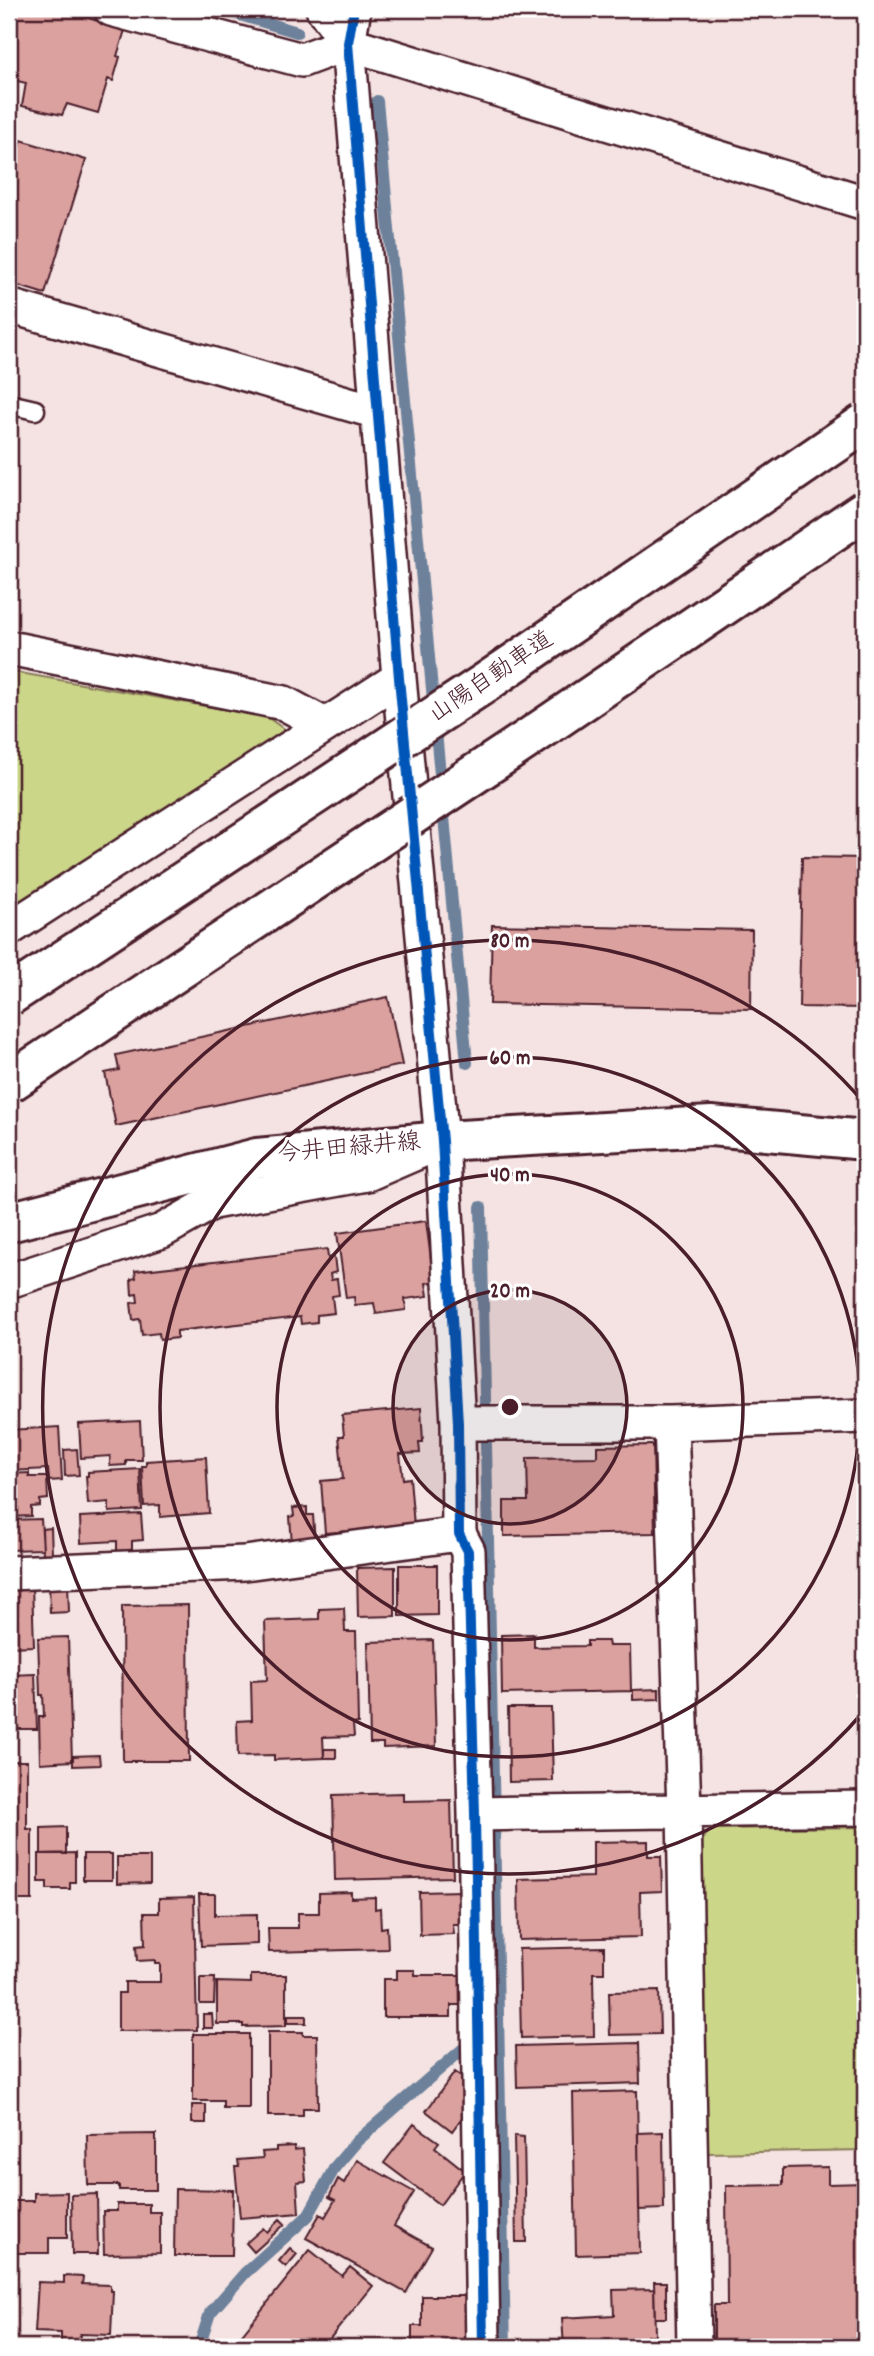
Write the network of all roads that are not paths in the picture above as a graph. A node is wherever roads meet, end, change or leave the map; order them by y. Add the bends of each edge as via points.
1 (111, 9) edge
2 (323, 9) edge
3 (355, 9) edge
4 (348, 43) junction
5 (865, 203) edge
6 (9, 306) edge
7 (9, 404) edge
8 (35, 410) dead end
9 (377, 412) junction
10 (865, 423) edge
11 (865, 510) edge
12 (9, 648) edge
13 (399, 678) junction
14 (325, 725) junction
15 (9, 929) edge
16 (9, 996) edge
17 (9, 1083) edge
18 (865, 1140) edge
19 (442, 1141) junction
20 (9, 1222) edge
21 (9, 1281) edge
22 (865, 1416) edge
23 (458, 1423) junction
24 (671, 1423) junction
25 (459, 1534) junction
26 (9, 1573) edge
27 (865, 1808) edge
28 (684, 1810) junction
29 (475, 1814) junction
30 (482, 2347) edge
31 (694, 2347) edge

1 - 4 street via 302,60
2 - 4 street
3 - 4 street
4 - 5 street
4 - 9 street
6 - 9 street
7 - 8 lane
9 - 13 street
10 - 16 main road, 山陽自動車道, bridge via 485,683
11 - 17 main road, bridge
12 - 14 street via 284,703
13 - 14 street
13 - 19 street
14 - 15 street
18 - 19 main road, 今井田緑井線 via 711,1126
19 - 20 main road, 今井田緑井線 via 257,1158
19 - 21 street via 367,1174 213,1202 162,1231
19 - 23 street
22 - 24 street
23 - 24 street
23 - 25 street
24 - 28 street
25 - 26 street via 245,1563
25 - 29 street via 468,1551
27 - 28 street
28 - 29 street
28 - 31 street
29 - 30 street

